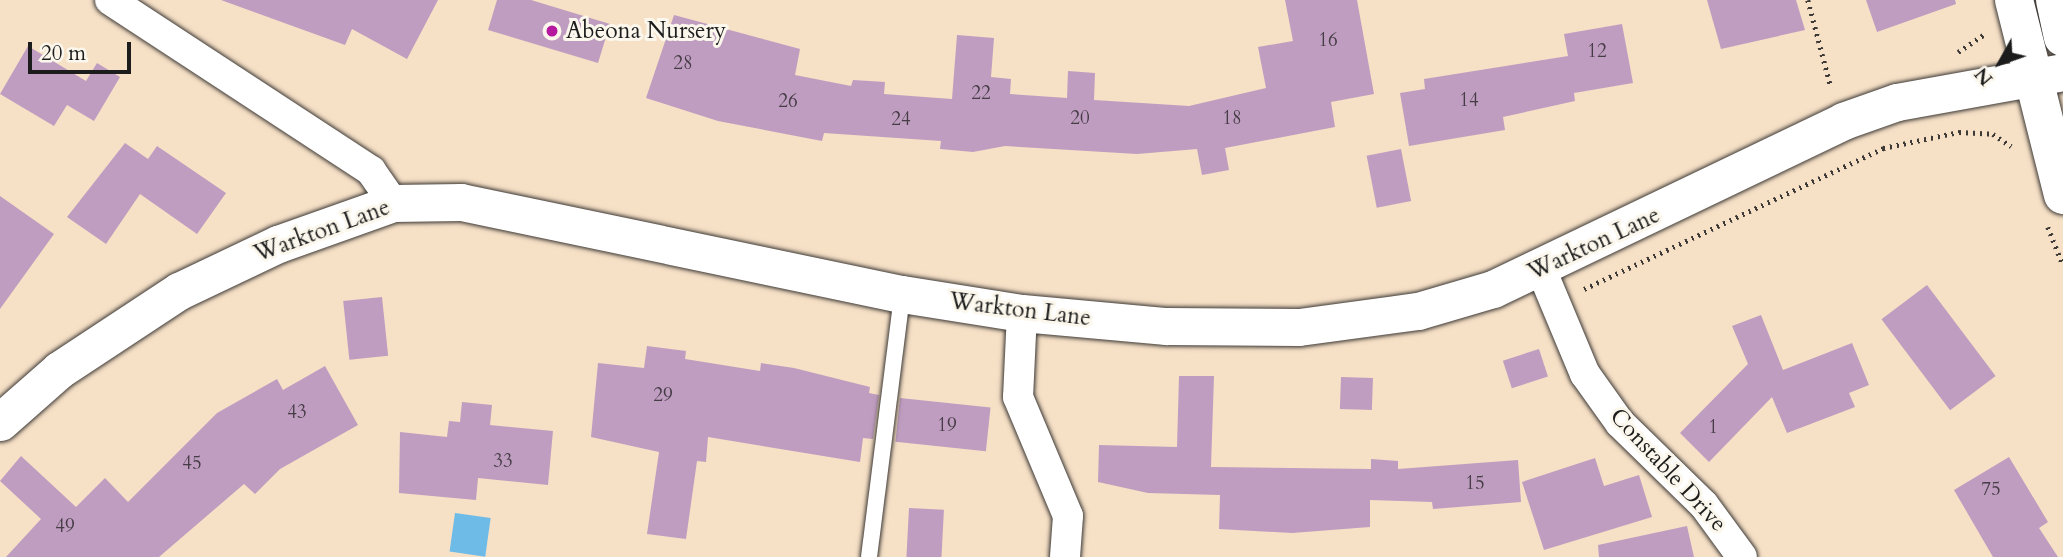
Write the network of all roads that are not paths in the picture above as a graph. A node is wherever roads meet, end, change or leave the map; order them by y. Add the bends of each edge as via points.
1 (110, 0) edge
2 (2014, 0) edge
3 (2055, 0) edge
4 (2063, 37) edge
5 (2047, 75) edge
6 (2063, 195) edge
7 (393, 203) junction
8 (1541, 269) junction
9 (902, 295) junction
10 (1022, 313) junction
11 (0, 422) edge
12 (869, 557) edge
13 (1065, 557) edge
14 (1742, 557) edge

1 - 7 street via 371,171
2 - 5 main road
3 - 4 main road
5 - 6 main road
5 - 8 street, Warkton Lane via 1897,102 1843,121
7 - 9 street, Warkton Lane via 461,202
7 - 11 street, Warkton Lane via 278,244 179,291 59,370
8 - 10 street, Warkton Lane via 1418,311 1299,327 1166,326
8 - 14 street, Constable Drive via 1586,374 1620,423 1704,505
9 - 10 street, Warkton Lane
9 - 12 lane
10 - 13 street via 1018,397 1068,516

